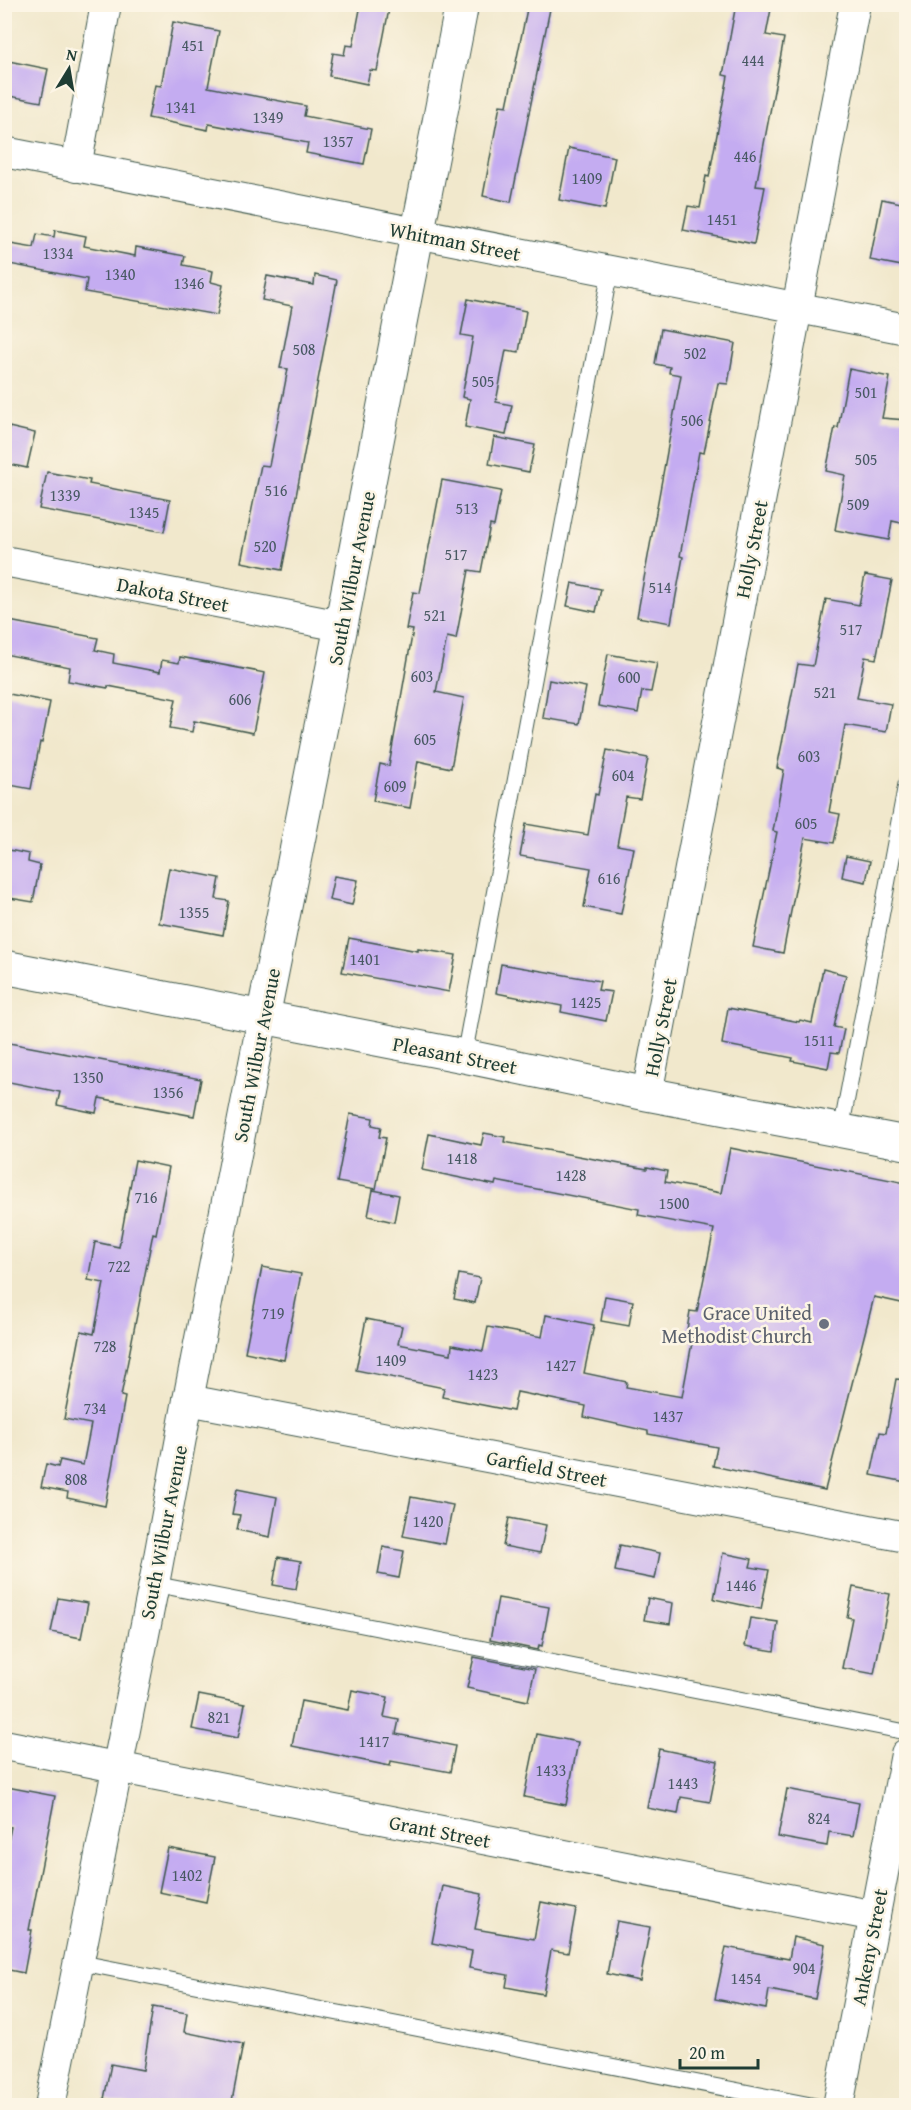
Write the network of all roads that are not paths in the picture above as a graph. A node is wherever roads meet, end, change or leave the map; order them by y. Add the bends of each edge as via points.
1 (106, 4) edge
2 (462, 4) edge
3 (855, 4) edge
4 (4, 152) edge
5 (75, 166) junction
6 (418, 234) junction
7 (610, 271) junction
8 (797, 307) junction
9 (906, 329) edge
10 (4, 561) edge
11 (341, 626) junction
12 (906, 784) edge
13 (4, 967) edge
14 (263, 1017) junction
15 (464, 1056) junction
16 (647, 1094) junction
17 (841, 1130) junction
18 (906, 1143) edge
19 (188, 1400) junction
20 (906, 1537) edge
21 (154, 1584) junction
22 (906, 1732) edge
23 (4, 1745) edge
24 (906, 1754) edge
25 (117, 1767) junction
26 (875, 1916) junction
27 (78, 1962) junction
28 (50, 2106) edge
29 (816, 2106) edge
30 (838, 2106) edge

1 - 5 street
2 - 6 main road, South Wilbur Avenue
3 - 8 street, Holly Street
4 - 5 street, Whitman Street
5 - 6 street, Whitman Street
6 - 7 street, Whitman Street
6 - 11 main road, South Wilbur Avenue
7 - 8 street, Whitman Street
7 - 15 lane
8 - 9 street, Whitman Street
8 - 16 street, Holly Street
10 - 11 street, Dakota Street
11 - 14 main road, South Wilbur Avenue
12 - 17 lane
13 - 14 main road, Pleasant Street
14 - 15 main road, Pleasant Street
14 - 19 street, South Wilbur Avenue
15 - 16 main road, Pleasant Street
16 - 17 main road, Pleasant Street
17 - 18 main road, Pleasant Street
19 - 20 street, Garfield Street
19 - 21 street, South Wilbur Avenue
21 - 22 lane
21 - 25 street, South Wilbur Avenue
23 - 25 street, Grant Street
24 - 26 street, Ankeny Street
25 - 26 street, Grant Street
25 - 27 street, South Wilbur Avenue
26 - 30 street, Ankeny Street
27 - 28 street, South Wilbur Avenue
27 - 29 lane

